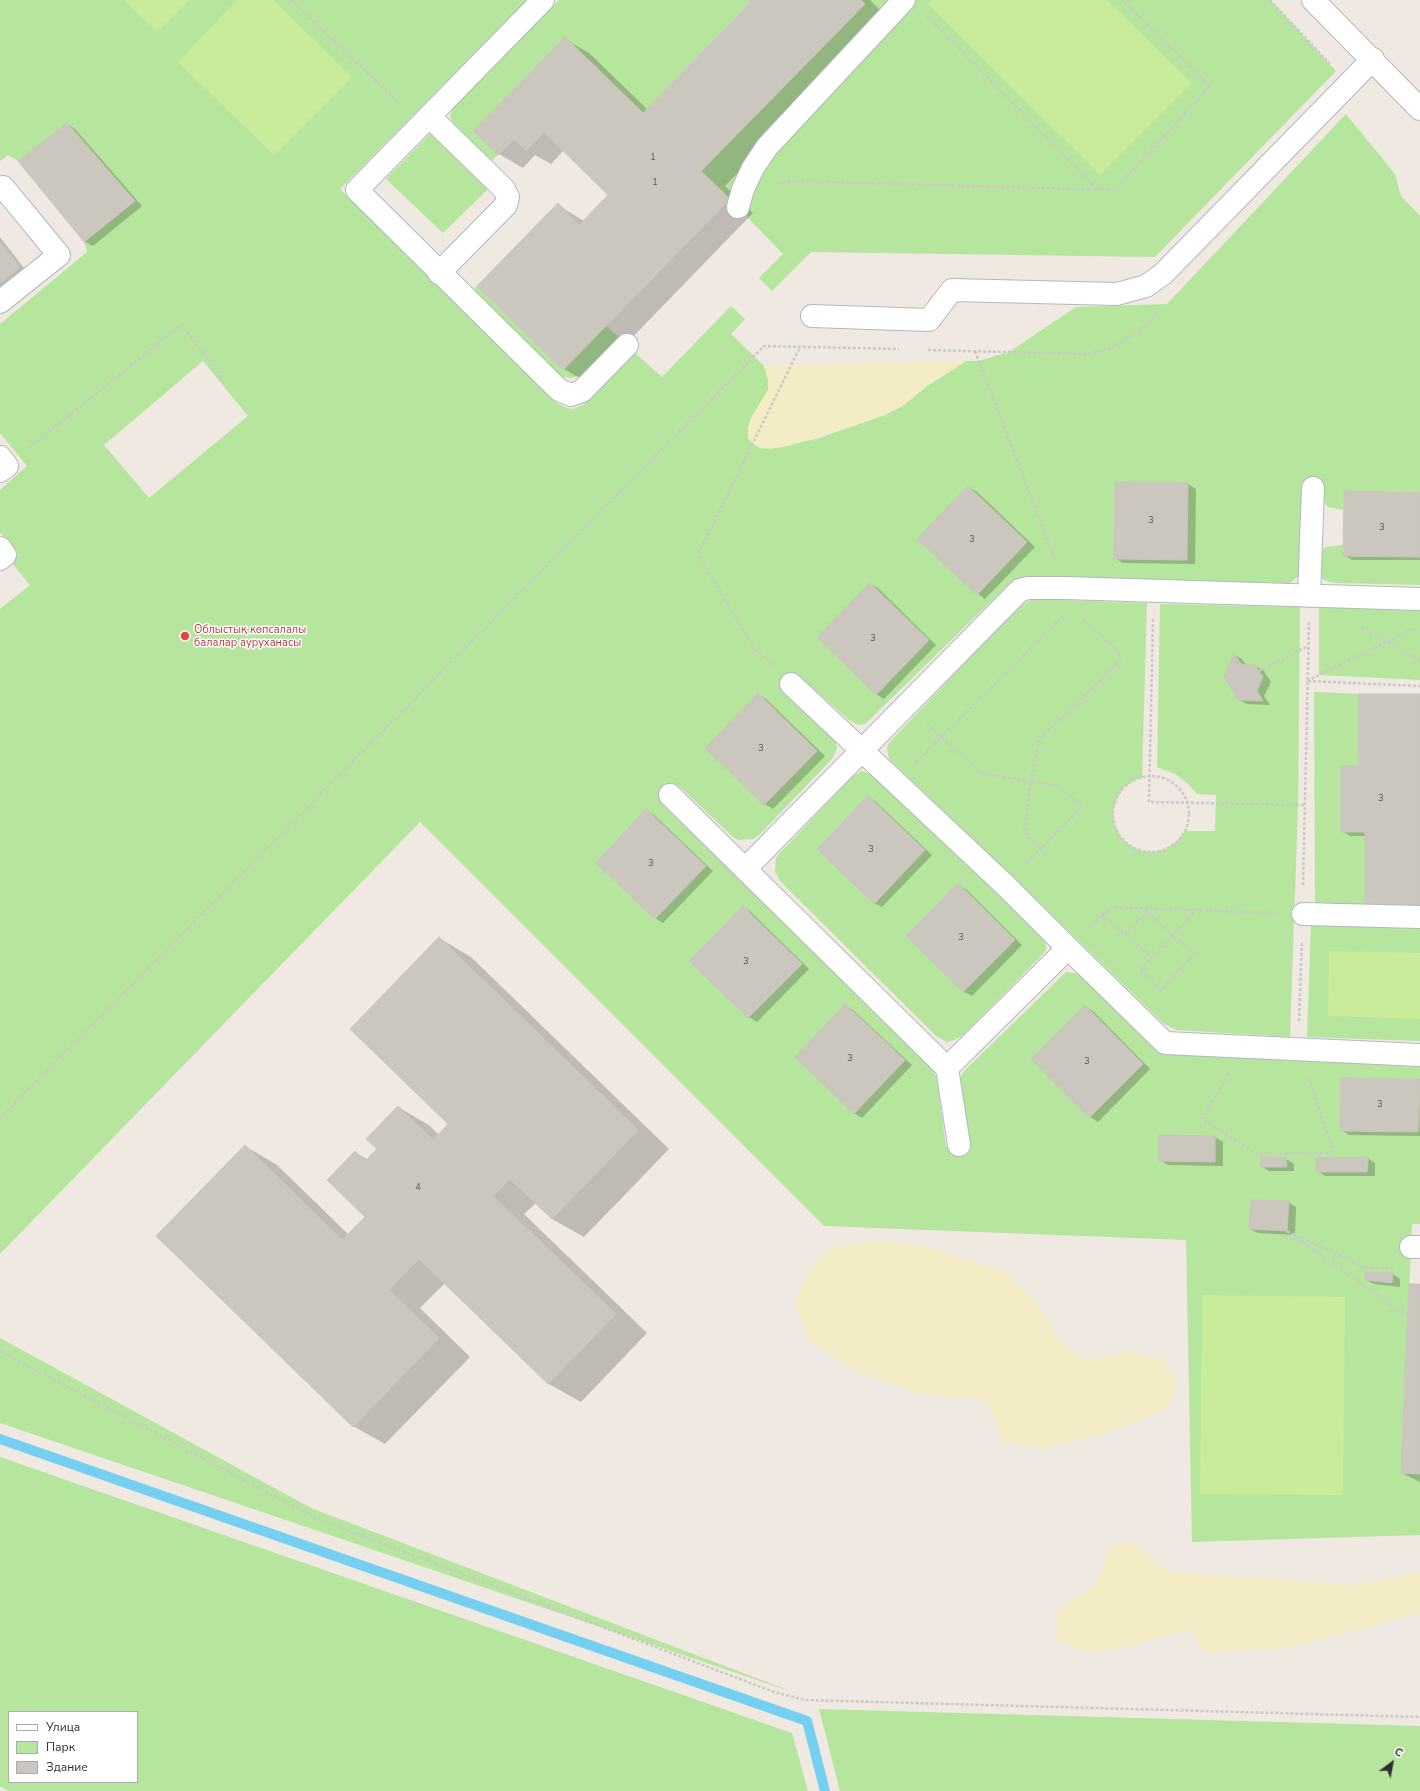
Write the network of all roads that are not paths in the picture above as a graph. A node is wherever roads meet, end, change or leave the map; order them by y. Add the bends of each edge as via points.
1 (543, 0) edge
2 (904, 0) edge
3 (1313, 0) edge
4 (1373, 59) junction
5 (1420, 109) edge
6 (426, 121) junction
7 (0, 190) edge
8 (741, 198) road end
9 (440, 273) junction
10 (0, 302) edge
11 (812, 316) dead end
12 (627, 345) dead end
13 (1314, 488) dead end
14 (0, 548) edge
15 (0, 559) edge
16 (1309, 596) junction
17 (1420, 599) edge
18 (791, 684) road end
19 (861, 750) junction
20 (670, 795) dead end
21 (745, 869) junction
22 (1303, 914) road end
23 (1420, 917) edge
24 (1068, 948) junction
25 (1420, 1055) edge
26 (947, 1068) junction
27 (959, 1145) dead end

1 - 6 street
2 - 8 street via 767,147 753,168
3 - 4 street
4 - 5 street
4 - 11 street via 1163,274 1146,286 1117,294 952,290 929,320
6 - 9 street via 357,190
6 - 9 street via 504,189 508,196 506,205
7 - 10 street via 3,188 59,255
9 - 12 street via 559,390 571,395 582,392
13 - 16 street
14 - 15 street via 6,555
16 - 17 street
16 - 19 street via 1154,590 1068,598 1028,588 1016,592
18 - 19 street
19 - 21 street
19 - 24 street
20 - 21 street
21 - 26 street
22 - 23 street
24 - 25 street via 1165,1043
24 - 26 street
26 - 27 street

